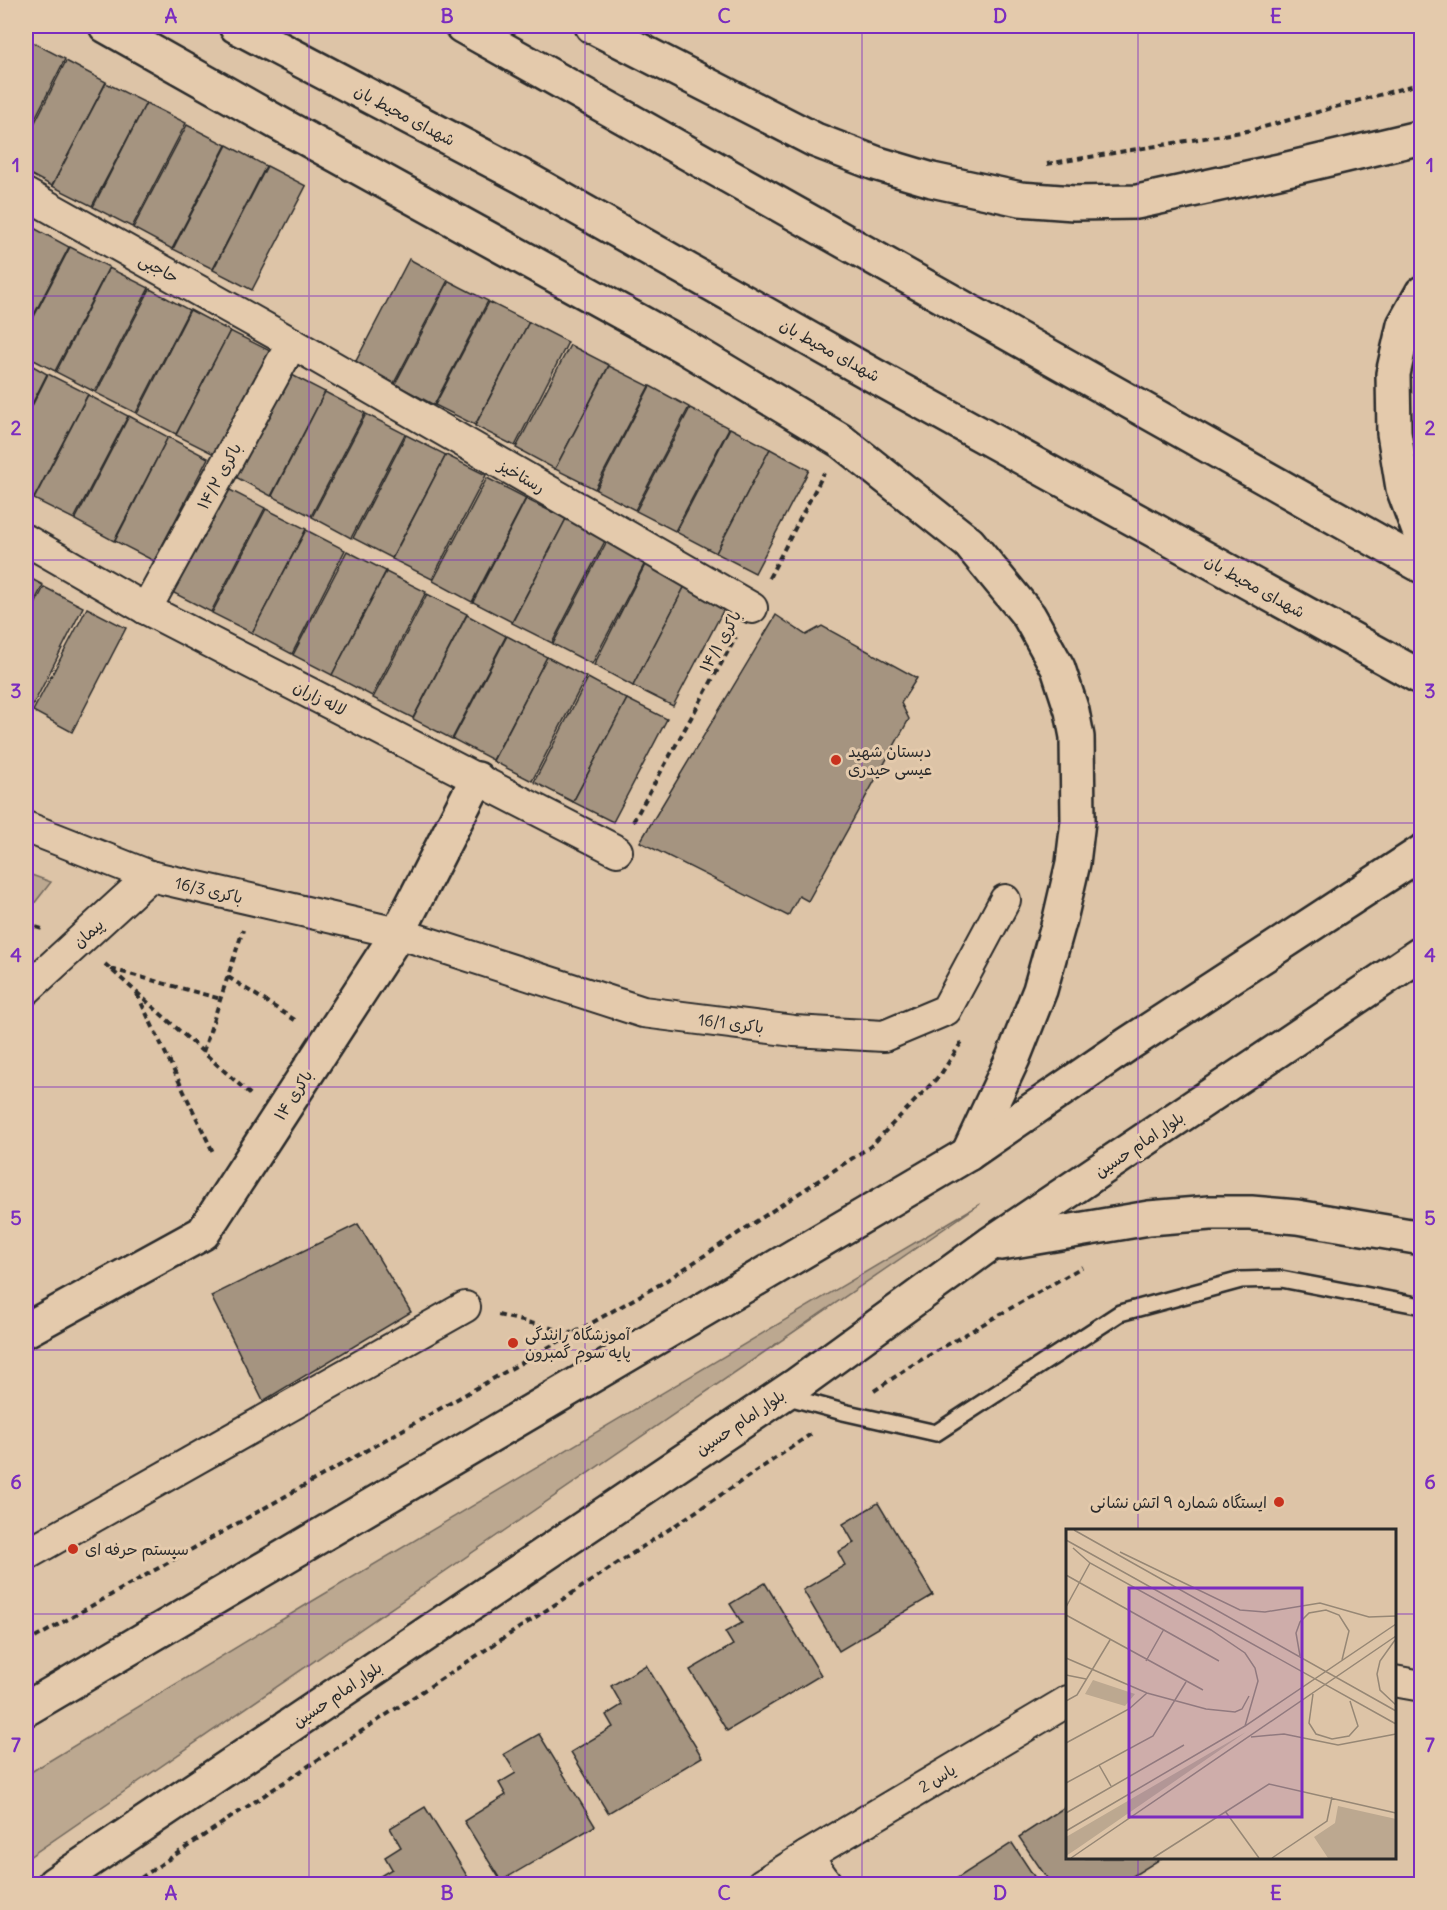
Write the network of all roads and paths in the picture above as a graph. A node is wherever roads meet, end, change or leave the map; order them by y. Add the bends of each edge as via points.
1 (106, 26) edge
2 (236, 26) edge
3 (462, 26) edge
4 (592, 26) edge
5 (1422, 83) edge
6 (1422, 137) edge
7 (1038, 165) dead end
8 (26, 194) edge
9 (1422, 293) edge
10 (292, 343) junction
11 (841, 441) junction
12 (1422, 539) edge
13 (26, 540) edge
14 (1422, 566) edge
15 (752, 608) junction
16 (147, 609) junction
17 (1422, 678) edge
18 (477, 779) junction
19 (26, 827) edge
20 (617, 851) joint
21 (1422, 852) edge
22 (150, 876) junction
23 (253, 900) junction
24 (1005, 900) dead end
25 (26, 924) edge
26 (398, 933) junction
27 (80, 941) junction
28 (1422, 953) edge
29 (111, 969) junction
30 (228, 977) junction
31 (26, 990) edge
32 (135, 990) junction
33 (221, 999) junction
34 (967, 1034) dead end
35 (329, 1041) junction
36 (203, 1052) junction
37 (277, 1119) junction
38 (968, 1154) junction
39 (231, 1190) junction
40 (1422, 1238) edge
41 (990, 1244) junction
42 (1088, 1263) dead end
43 (1422, 1306) edge
44 (465, 1307) joint
45 (26, 1330) edge
46 (573, 1334) junction
47 (780, 1395) junction
48 (843, 1412) junction
49 (26, 1555) edge
50 (26, 1643) edge
51 (1396, 1681) edge
52 (1422, 1686) edge
53 (1066, 1702) edge
54 (26, 1709) edge
55 (807, 1856) junction
56 (54, 1884) edge
57 (132, 1884) edge
58 (762, 1884) edge
59 (827, 1884) edge

1 - 11 main road via 685,347
2 - 17 main road, شهدای محیط بان via 523,177
3 - 14 main road
4 - 6 main road via 815,140 932,180 1020,198 1074,203 1137,202
5 - 7 path via 1253,130
8 - 10 street, حاجبی
9 - 12 main road via 1404,325 1393,374 1395,433 1403,488
10 - 15 street, رستاخیز
10 - 16 street, باکری ۱۴/۲
11 - 15 path, باکری ۱۴/۱
11 - 38 main road via 969,543 1029,616 1058,668 1077,737 1078,821 1063,908 1036,1000
13 - 16 street, لاله زاران
15 - 20 path, باکری ۱۴/۱
16 - 18 street, لاله زاران
18 - 20 street, لاله زاران
18 - 26 main road, باکری ۱۴
19 - 22 street, باکری 16/3
21 - 38 main road
22 - 23 street, باکری 16/3
22 - 27 street, پیمان
23 - 26 street, باکری 16/3
23 - 30 path
24 - 26 street, باکری 16/1 via 946,1010 884,1036 794,1031 643,1012
25 - 27 path
26 - 35 main road, باکری ۱۴
27 - 29 path
27 - 31 street, پیمان
28 - 41 main road, بلوار امام حسین
29 - 32 path
29 - 33 path
30 - 33 path
30 - 35 path
32 - 36 path
32 - 39 path
33 - 36 path
34 - 46 path via 941,1074 871,1146 664,1282
35 - 37 main road, باکری ۱۴
36 - 37 path
37 - 39 main road, باکری ۱۴
38 - 54 main road
39 - 45 main road, باکری ۱۴ via 203,1233
40 - 41 main road via 1251,1213 1149,1218
41 - 47 main road, بلوار امام حسین
42 - 48 path via 914,1364
43 - 48 lane via 1281,1279 1241,1280 1120,1313 936,1433
44 - 46 path
44 - 49 street
46 - 50 path
47 - 48 lane
47 - 56 main road, بلوار امام حسین
48 - 57 path
51 - 52 street
53 - 55 street, یاس 2
55 - 58 street, یاس 2
55 - 59 street

